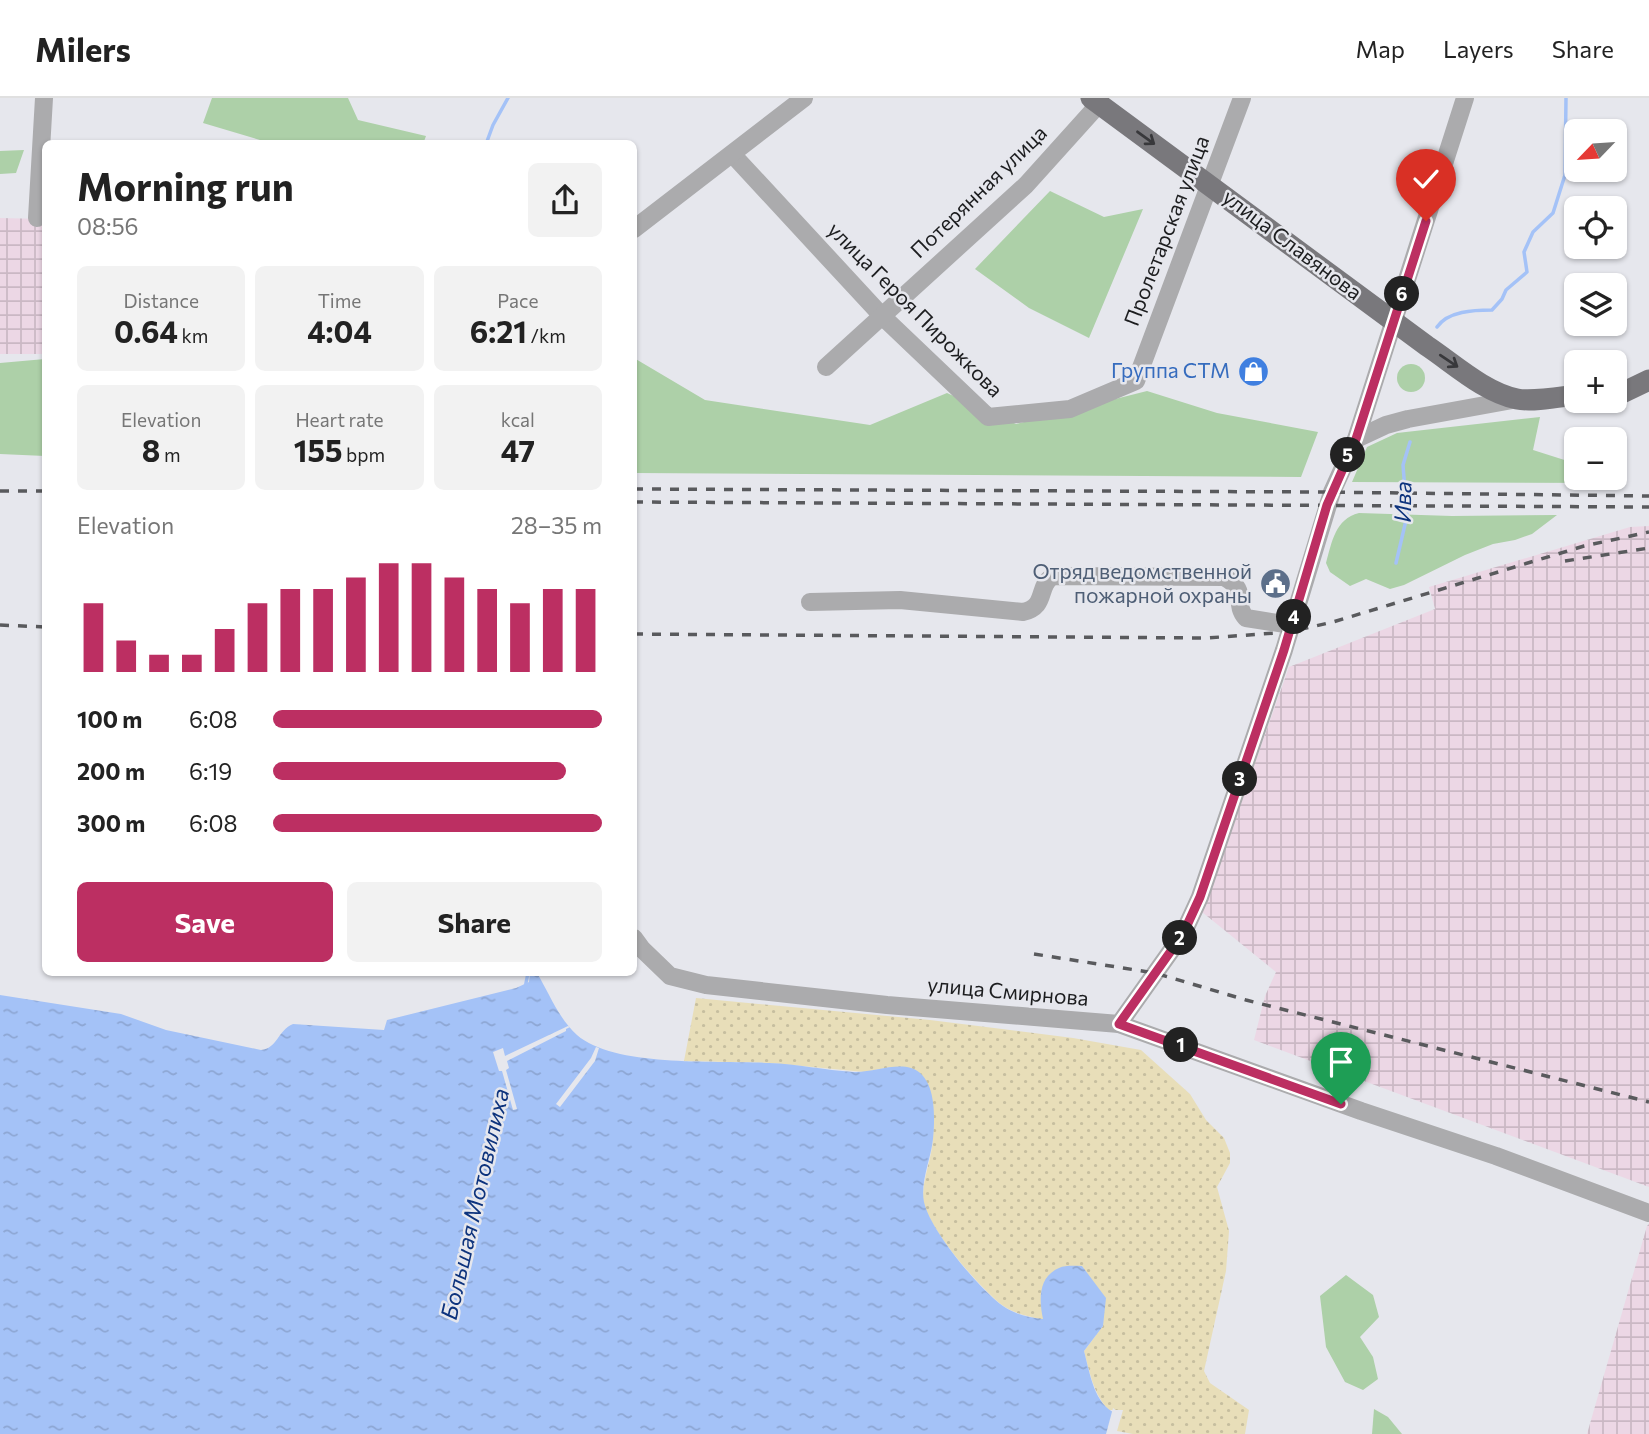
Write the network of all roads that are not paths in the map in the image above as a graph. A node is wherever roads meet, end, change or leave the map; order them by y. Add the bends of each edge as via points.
1 (44, 98) edge
2 (804, 98) edge
3 (1242, 98) edge
4 (1465, 98) edge
5 (1095, 101) edge
6 (733, 155) junction
7 (1209, 184) junction
8 (37, 218) dead end
9 (637, 227) edge
10 (882, 316) junction
11 (1393, 321) junction
12 (826, 367) dead end
13 (1649, 380) edge
14 (1136, 381) joint
15 (1627, 391) edge
16 (1564, 396) edge
17 (1518, 399) junction
18 (1356, 439) junction
19 (810, 602) dead end
20 (1291, 625) junction
21 (637, 942) edge
22 (1119, 1024) junction
23 (1649, 1213) edge

1 - 8 street
2 - 6 street
3 - 7 street, Пролетарская улица
4 - 11 street
5 -> 7 main road, улица Славянова
5 - 10 street, Потерянная улица via 1026,185
6 - 9 street
6 - 10 street, улица Героя Пирожкова
7 - 11 main road, улица Славянова
7 - 14 street, Пролетарская улица
10 - 12 street, Потерянная улица
10 - 14 street, улица Героя Пирожкова via 988,417 1070,409
11 -> 17 main road, улица Славянова via 1475,378
11 - 18 street
13 - 15 main road
16 - 17 main road, улица Славянова
17 - 18 street via 1408,419
18 - 20 street via 1332,492
19 - 20 street via 900,600 1023,612 1036,607 1045,583 1053,576 1224,577 1237,587 1246,618
20 - 22 street via 1192,919
21 - 22 street, улица Смирнова via 670,976 706,985
22 - 23 street, улица Смирнова

